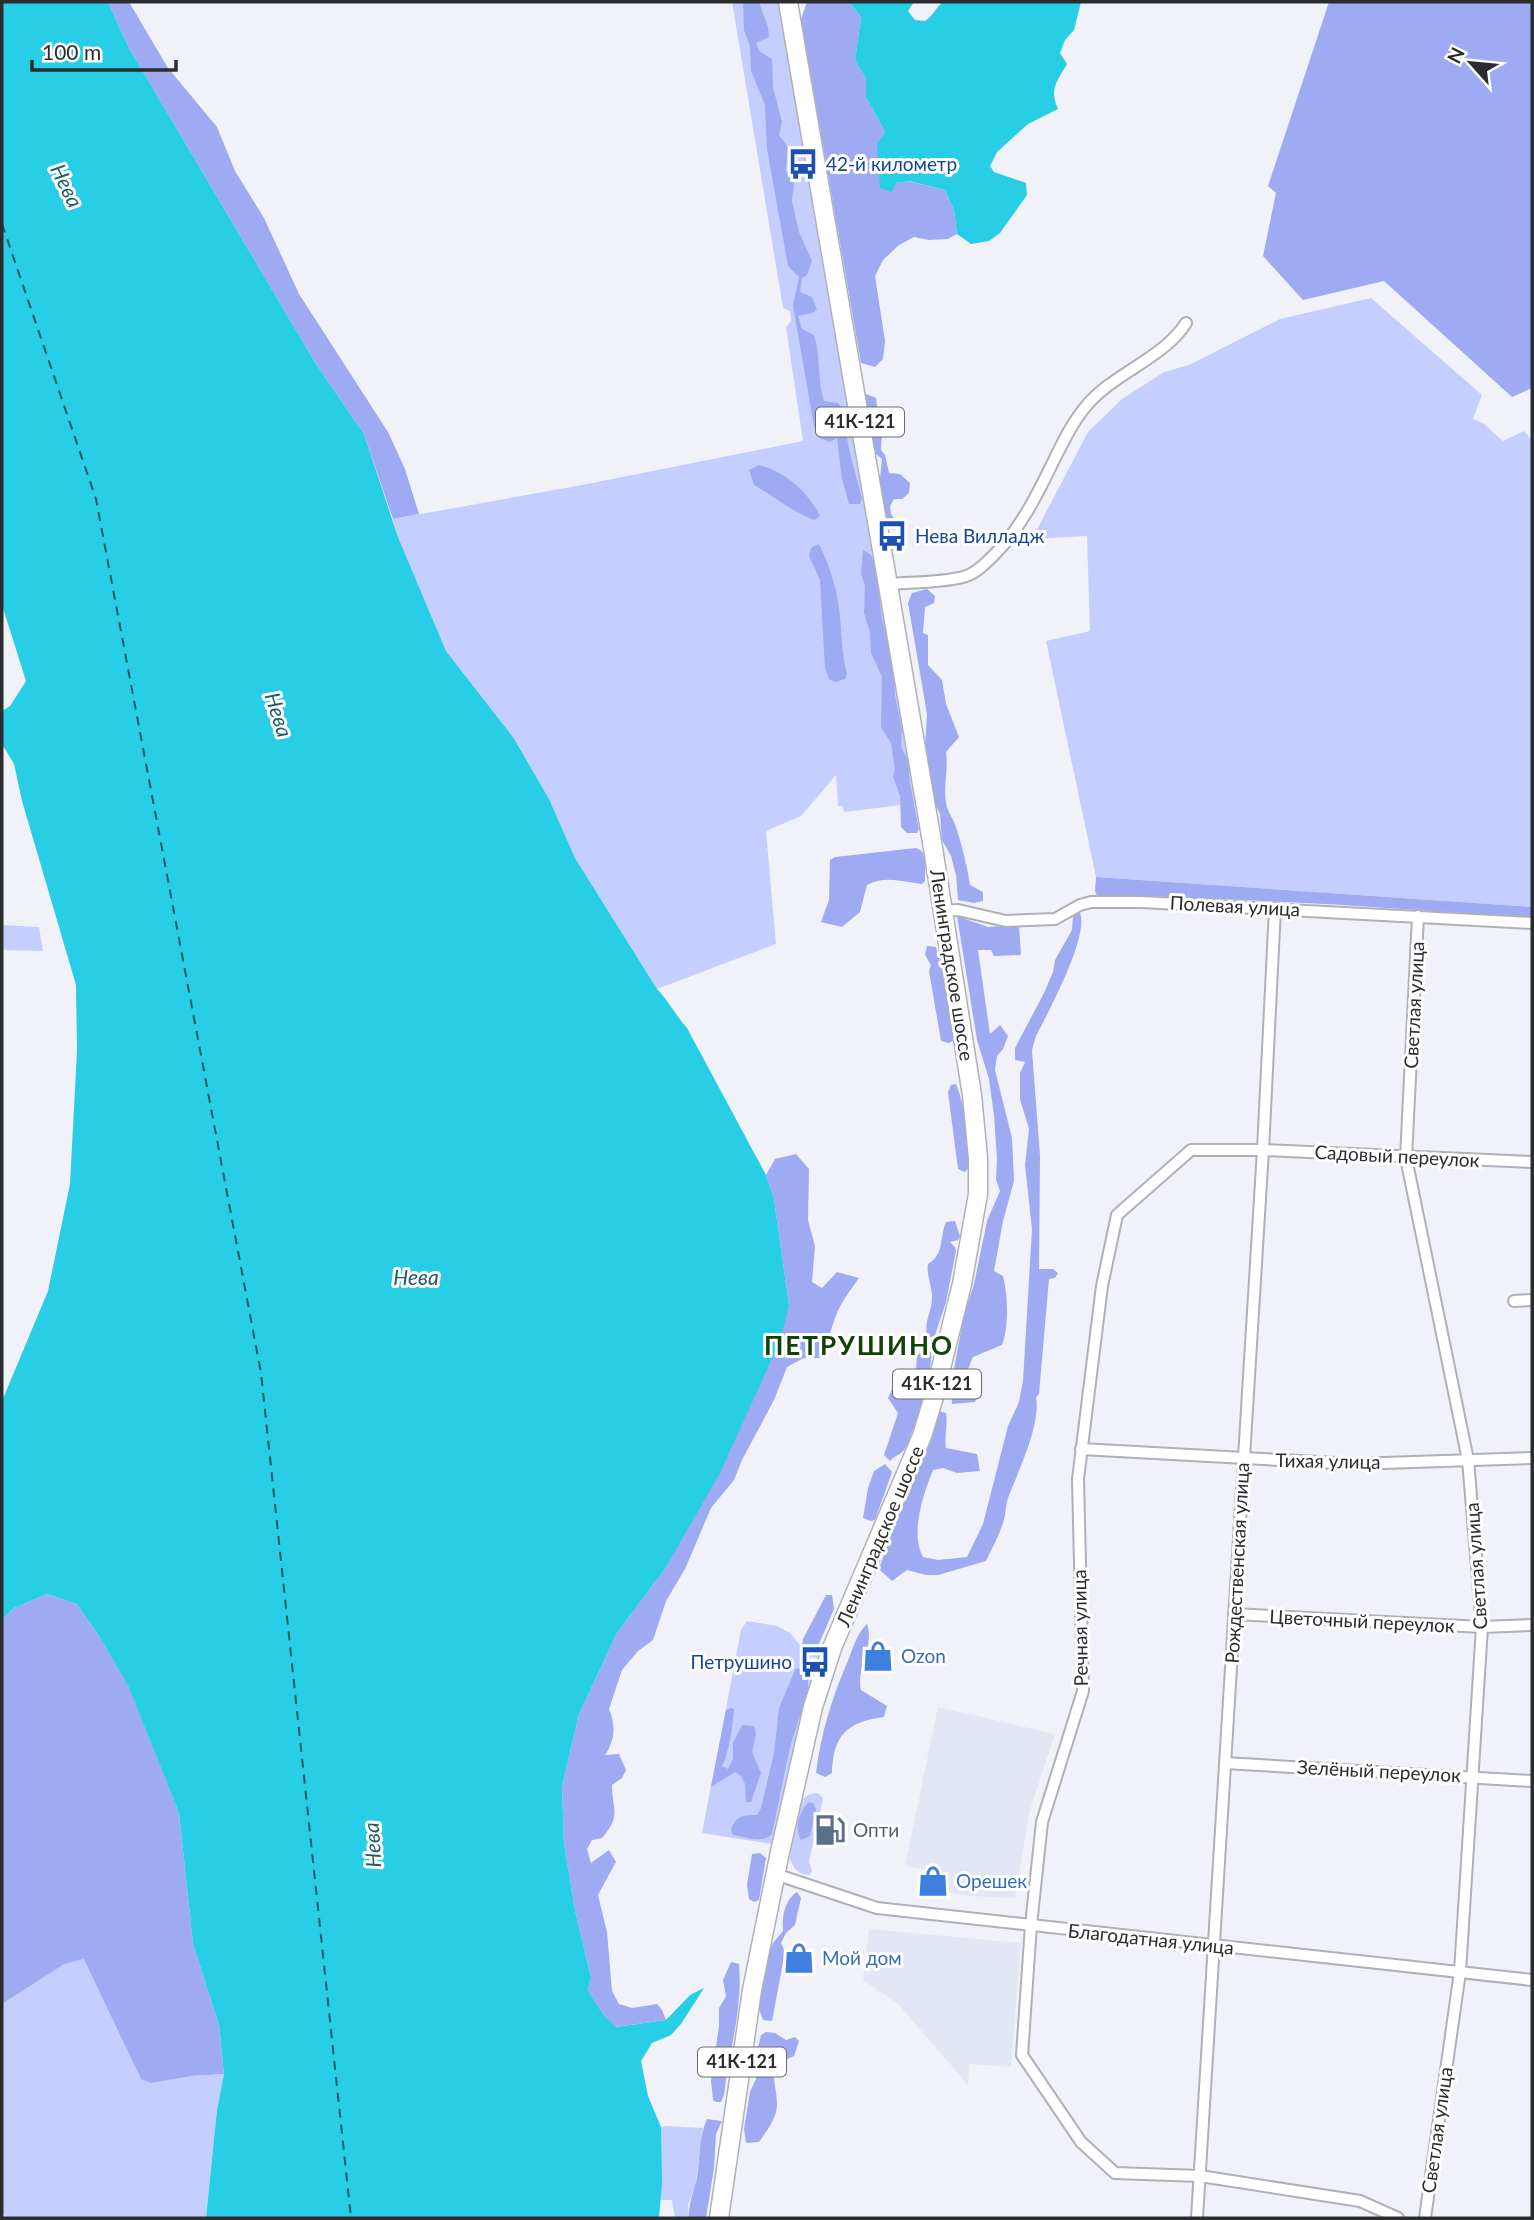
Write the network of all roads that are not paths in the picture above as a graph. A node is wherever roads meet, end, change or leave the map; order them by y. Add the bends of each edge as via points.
1 (788, 2) edge
2 (1186, 323) dead end
3 (888, 584) junction
4 (1275, 908) junction
5 (943, 911) junction
6 (1418, 916) junction
7 (1532, 923) edge
8 (1263, 1150) junction
9 (1406, 1158) junction
10 (1532, 1162) edge
11 (1532, 1300) edge
12 (1514, 1301) dead end
13 (1082, 1449) junction
14 (1532, 1458) edge
15 (1244, 1459) junction
16 (1468, 1460) junction
17 (1234, 1614) junction
18 (1532, 1625) edge
19 (1482, 1627) junction
20 (1225, 1763) junction
21 (1471, 1775) junction
22 (1532, 1781) edge
23 (775, 1874) junction
24 (1031, 1925) junction
25 (1213, 1946) junction
26 (1460, 1972) junction
27 (1532, 1980) edge
28 (1200, 2176) junction
29 (719, 2218) edge
30 (1197, 2218) edge
31 (1398, 2218) edge
32 (1425, 2218) edge

1 - 3 main road, Ленинградское шоссе / 41К-121
2 - 3 street via 1169,342 1086,405 1027,512 1009,540 984,565 963,577
3 - 5 main road, Ленинградское шоссе / 41К-121
4 - 5 street, Полевая улица via 1091,902 1055,919 1006,920
4 - 6 street, Полевая улица
4 - 8 street, Рождественская улица
5 - 23 main road, Ленинградское шоссе / 41К-121 via 977,1136 975,1219 933,1400 829,1658 813,1707
6 - 7 street, Полевая улица
6 - 9 street, Светлая улица
8 - 9 street, Садовый переулок
8 - 13 street, Речная улица via 1191,1150 1117,1214 1102,1286
8 - 15 street, Рождественская улица
9 - 10 street, Садовый переулок
9 - 16 street, Светлая улица
11 - 12 street
13 - 15 street, Тихая улица
13 - 24 street, Речная улица via 1078,1479 1083,1691 1042,1822
14 - 16 street, Тихая улица
15 - 16 street, Тихая улица via 1354,1464
15 - 17 street, Рождественская улица
16 - 19 street, Светлая улица
17 - 19 street, Цветочный переулок
17 - 20 street, Рождественская улица
18 - 19 street, Цветочный переулок
19 - 21 street, Светлая улица
20 - 21 street, Зелёный переулок
20 - 25 street, Рождественская улица
21 - 22 street, Зелёный переулок
21 - 26 street, Светлая улица
23 - 24 street, Благодатная улица via 877,1908
23 - 29 main road, Ленинградское шоссе / 41К-121 via 752,1990
24 - 25 street, Благодатная улица
24 - 28 street, Речная улица via 1022,2055 1073,2132 1115,2173
25 - 26 street, Благодатная улица
25 - 28 street, Рождественская улица
26 - 27 street, Благодатная улица
26 - 32 street, Светлая улица
28 - 30 street, Рождественская улица
28 - 31 street, Речная улица via 1360,2201

